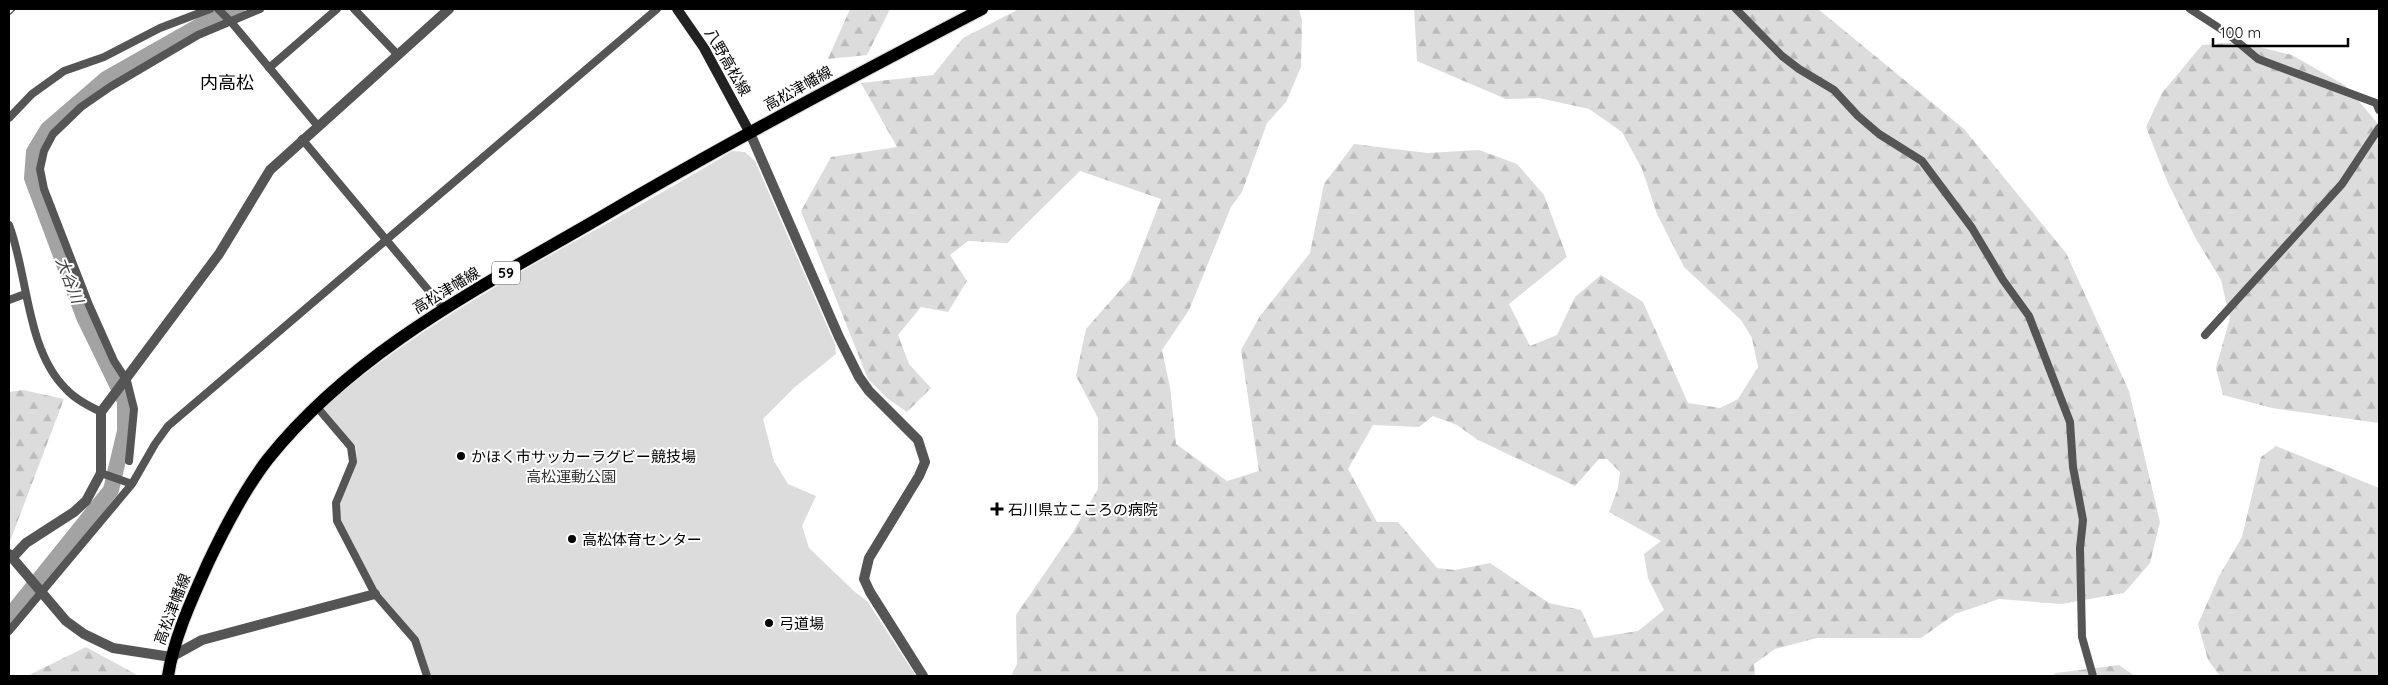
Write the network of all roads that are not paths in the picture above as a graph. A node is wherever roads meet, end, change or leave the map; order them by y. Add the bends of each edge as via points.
1 (215, 9) edge
2 (260, 9) edge
3 (337, 9) edge
4 (354, 9) edge
5 (448, 9) edge
6 (657, 9) edge
7 (677, 9) edge
8 (982, 9) edge
9 (1736, 9) edge
10 (2190, 9) edge
11 (230, 21) junction
12 (397, 54) junction
13 (269, 68) junction
14 (2379, 110) edge
15 (9, 118) edge
16 (317, 125) junction
17 (2379, 128) edge
18 (750, 133) junction
19 (302, 139) junction
20 (9, 225) edge
21 (385, 240) junction
22 (25, 294) junction
23 (9, 300) edge
24 (444, 309) junction
25 (2205, 335) dead end
26 (124, 379) junction
27 (316, 406) junction
28 (101, 412) junction
29 (128, 461) dead end
30 (105, 474) junction
31 (130, 483) junction
32 (10, 556) edge
33 (41, 592) junction
34 (375, 594) junction
35 (9, 631) edge
36 (171, 657) junction
37 (168, 676) edge
38 (427, 676) edge
39 (923, 676) edge
40 (2093, 676) edge

1 - 11 street
1 - 15 street via 160,28 104,57 64,71 32,94
2 - 11 street
3 - 13 street
4 - 12 street
5 - 12 street
6 - 21 street
7 - 18 main road, 八野高松線 via 724,82
8 - 18 main road, 高松津幡線 / 59
9 - 40 street via 1782,56 1834,90 1879,134 1922,161 1972,228 2002,280 2028,316 2070,422 2083,520 2080,548 2082,637
10 - 14 street via 2227,33 2258,59 2376,103
11 - 13 street
11 - 26 street via 198,35 110,87 53,134 44,151 40,169 44,189 89,305
12 - 16 street
13 - 16 street
16 - 19 street
17 - 25 street via 2342,184
18 - 24 main road, 高松津幡線 / 59
18 - 39 street via 855,370 869,391 918,440 923,454 925,462 919,476 869,558 864,578
19 - 21 street
19 - 26 street via 270,170 219,254
20 - 22 street
21 - 24 street
21 - 31 street via 168,426
22 - 23 street
22 - 28 street via 45,359 66,389
24 - 27 main road, 高松津幡線 / 59 via 384,348 340,382
26 - 28 street
26 - 29 street via 134,410
27 - 34 street via 354,453 336,503 337,521
27 - 36 main road, 高松津幡線 / 59 via 266,461 242,499 198,585
28 - 30 street
30 - 31 street
30 - 32 street via 74,512
31 - 33 street
32 - 33 street
33 - 35 street
33 - 36 street via 66,621 94,640 113,648
34 - 36 street via 202,640
34 - 38 street via 415,640
36 - 37 main road, 高松津幡線 / 59

